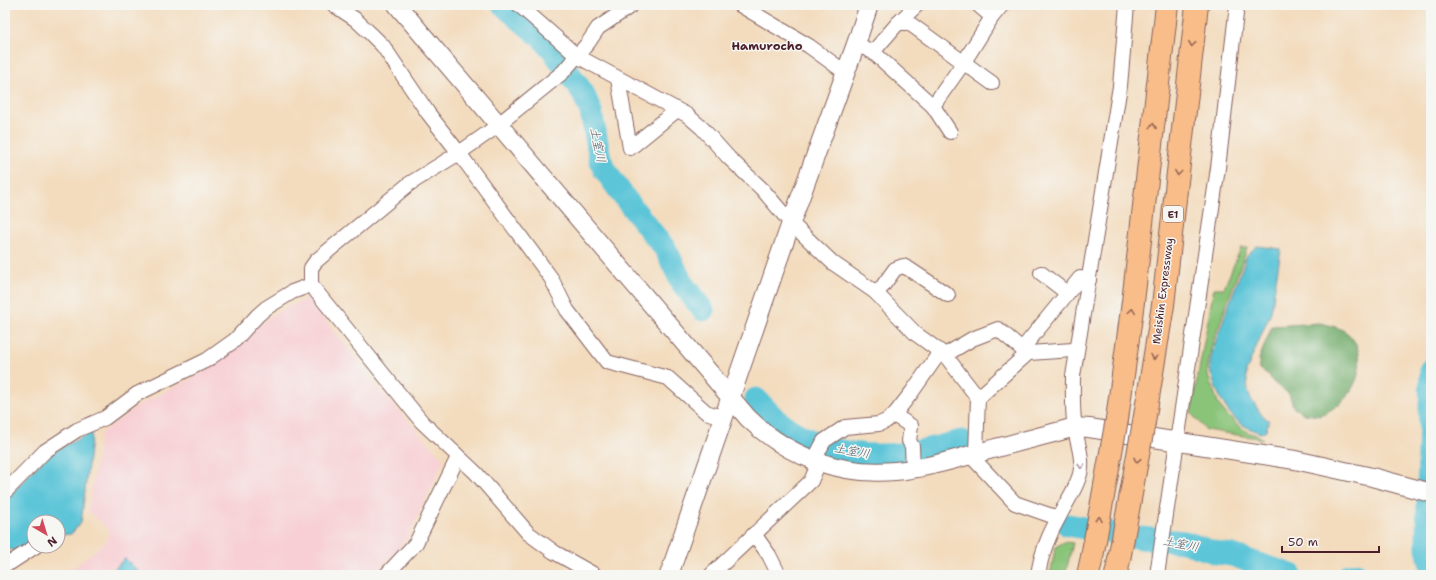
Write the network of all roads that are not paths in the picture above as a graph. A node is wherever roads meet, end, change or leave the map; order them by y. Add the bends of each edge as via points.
1 (334, 5) edge
2 (397, 5) edge
3 (519, 5) edge
4 (632, 5) edge
5 (740, 5) edge
6 (869, 5) edge
7 (917, 5) edge
8 (978, 5) edge
9 (1002, 5) edge
10 (1127, 5) edge
11 (1167, 5) edge
12 (1197, 5) edge
13 (1237, 5) edge
14 (992, 17) junction
15 (898, 23) junction
16 (856, 44) junction
17 (873, 52) junction
18 (577, 56) junction
19 (964, 62) junction
20 (846, 73) junction
21 (618, 79) junction
22 (992, 83) dead end
23 (933, 106) junction
24 (677, 110) junction
25 (498, 124) junction
26 (950, 132) dead end
27 (459, 153) junction
28 (791, 223) junction
29 (1041, 273) dead end
30 (1089, 280) junction
31 (311, 285) junction
32 (875, 292) junction
33 (1067, 293) junction
34 (948, 295) dead end
35 (1022, 349) junction
36 (1073, 350) dead end
37 (943, 354) junction
38 (978, 398) junction
39 (731, 399) junction
40 (715, 415) dead end
41 (894, 415) junction
42 (1075, 427) junction
43 (1176, 440) junction
44 (973, 454) junction
45 (458, 457) junction
46 (816, 461) junction
47 (913, 469) junction
48 (1424, 491) edge
49 (5, 492) edge
50 (1058, 518) junction
51 (754, 534) junction
52 (26, 552) edge
53 (7, 562) edge
54 (1090, 566) edge
55 (1117, 568) edge
56 (386, 575) edge
57 (595, 575) edge
58 (669, 575) edge
59 (711, 575) edge
60 (779, 575) edge
61 (1038, 575) edge
62 (1157, 575) edge

1 - 27 street via 355,19 383,46 428,113
2 - 25 street
3 - 18 street
4 - 18 street via 598,28
5 - 20 street via 809,46
6 - 16 street
7 - 15 street
8 - 14 street
9 - 14 street
10 - 30 street via 1120,86
54 -> 11 highway, bridge via 1117,418 1133,302
12 -> 55 highway, Meishin Expressway / E1, bridge via 1163,305
13 - 43 street via 1218,168
14 - 19 street
15 - 17 street
15 - 19 street via 909,23
16 - 17 street
16 - 20 street
17 - 23 street
18 - 21 street
18 - 25 street via 563,72
19 - 22 street
19 - 23 street
20 - 28 street
21 - 24 street
21 - 24 street via 630,148
23 - 26 street
24 - 28 street via 702,128 762,189
25 - 27 street
25 - 39 street
27 - 31 street via 409,184 316,260 311,268
27 - 40 street via 551,278 567,310 607,362 668,378 706,412
28 - 32 street via 833,263
28 - 39 street
29 - 33 street
30 - 33 street via 1080,278
30 - 42 street via 1073,376
31 - 45 street via 422,422
31 - 49 street via 292,292 266,308 235,340 207,360 137,394 105,418 77,430 45,451
32 - 34 street via 882,287 895,269 902,266 909,268
32 - 37 street via 912,331
33 - 35 street
35 - 36 street via 1029,353
35 - 37 street via 998,329
35 - 38 street via 1026,355
37 - 38 street
37 - 41 street
38 - 44 street
39 - 46 street via 769,436 785,447
39 - 58 street
41 - 46 street via 879,424 845,427 824,441
41 - 47 street via 911,426 909,442 912,446
42 - 43 street
42 - 44 street
42 -> 50 street via 1082,462 1080,473 1074,490
43 - 48 street via 1295,460
43 - 62 street
44 - 47 street
44 - 50 street via 1015,503
45 - 56 street via 416,543
45 - 57 street via 476,473 528,533 554,552
46 - 47 street via 844,469 868,472
46 - 51 street via 811,481
50 - 61 street via 1043,549
51 - 59 street
51 - 60 street via 770,555
52 - 53 street

